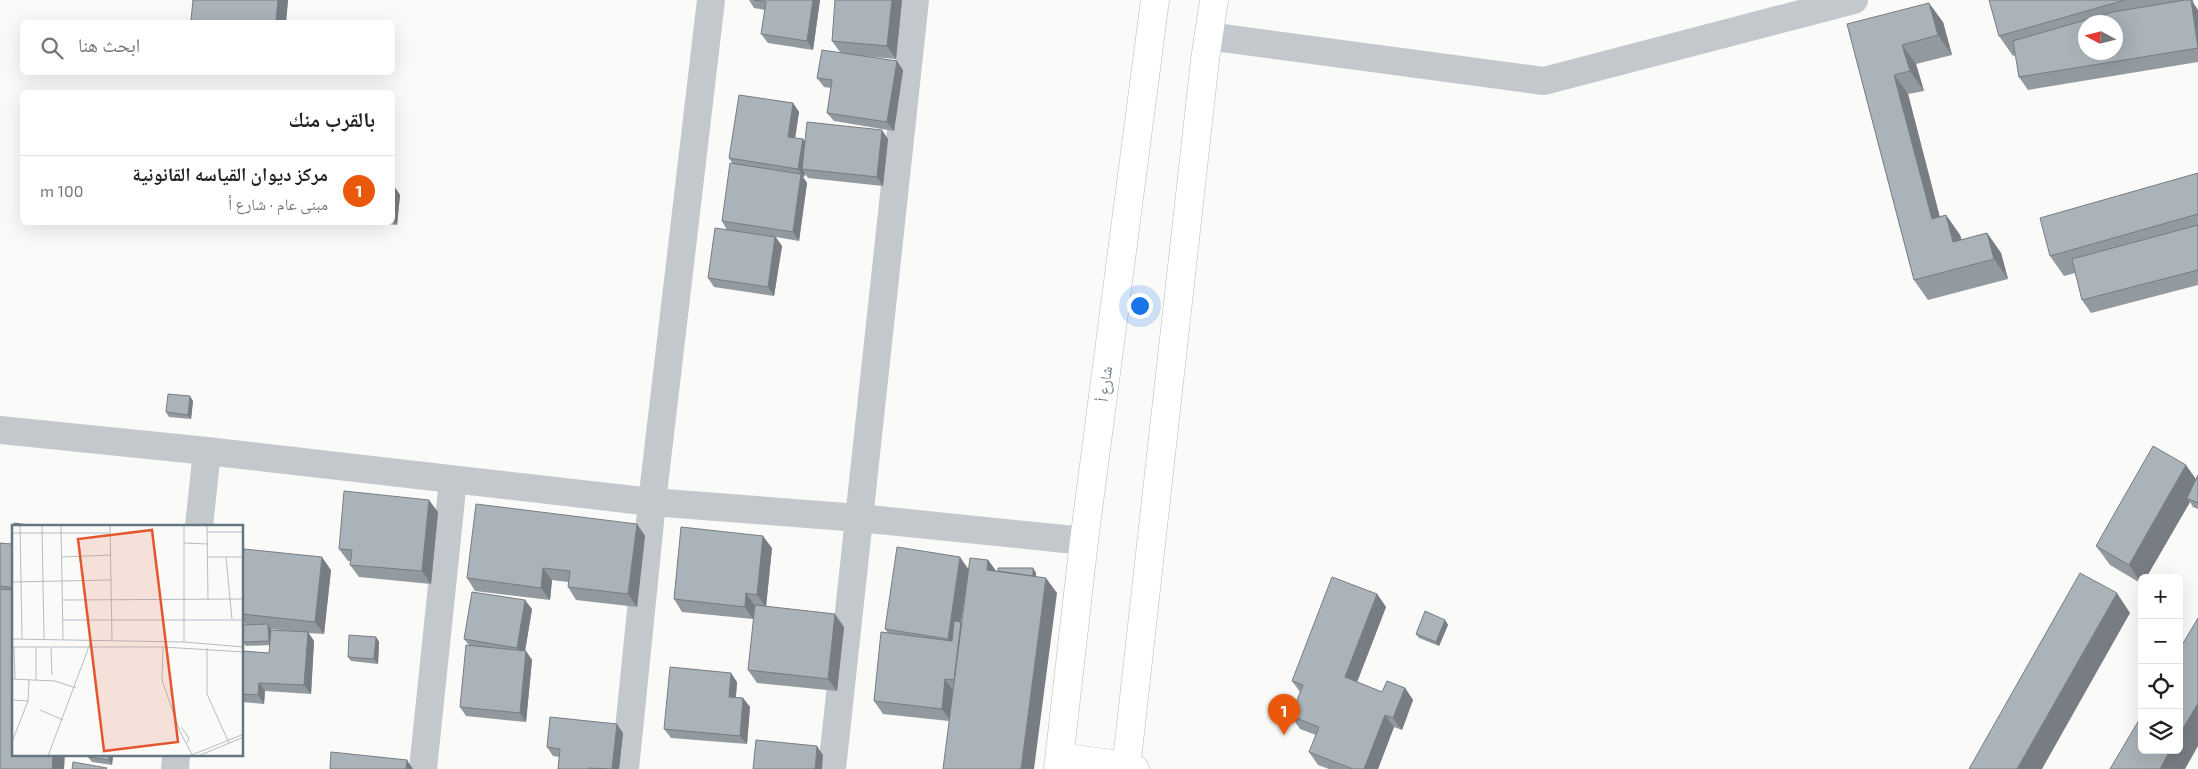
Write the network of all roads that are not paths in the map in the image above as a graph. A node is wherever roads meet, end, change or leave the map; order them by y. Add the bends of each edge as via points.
1 (711, 0) edge
2 (915, 0) edge
3 (1155, 0) edge
4 (1214, 0) edge
5 (1854, 0) edge
6 (1208, 36) junction
7 (0, 430) edge
8 (207, 451) junction
9 (453, 480) junction
10 (652, 502) junction
11 (859, 518) junction
12 (199, 525) edge
13 (1084, 541) junction
14 (176, 756) edge
15 (1058, 763) edge
16 (1129, 768) edge
17 (175, 769) edge
18 (423, 769) edge
19 (625, 769) edge
20 (832, 769) edge

1 - 10 street
2 - 11 street
3 - 13 street, شارع أ
4 - 6 street
5 - 6 street via 1544,81
6 - 16 street
7 - 8 street
8 - 9 street
8 - 12 street
9 - 10 street
9 - 18 street
10 - 11 street
10 - 19 street
11 - 13 street
11 - 20 street
13 - 15 street, شارع أ
14 - 17 street
15 - 16 street

